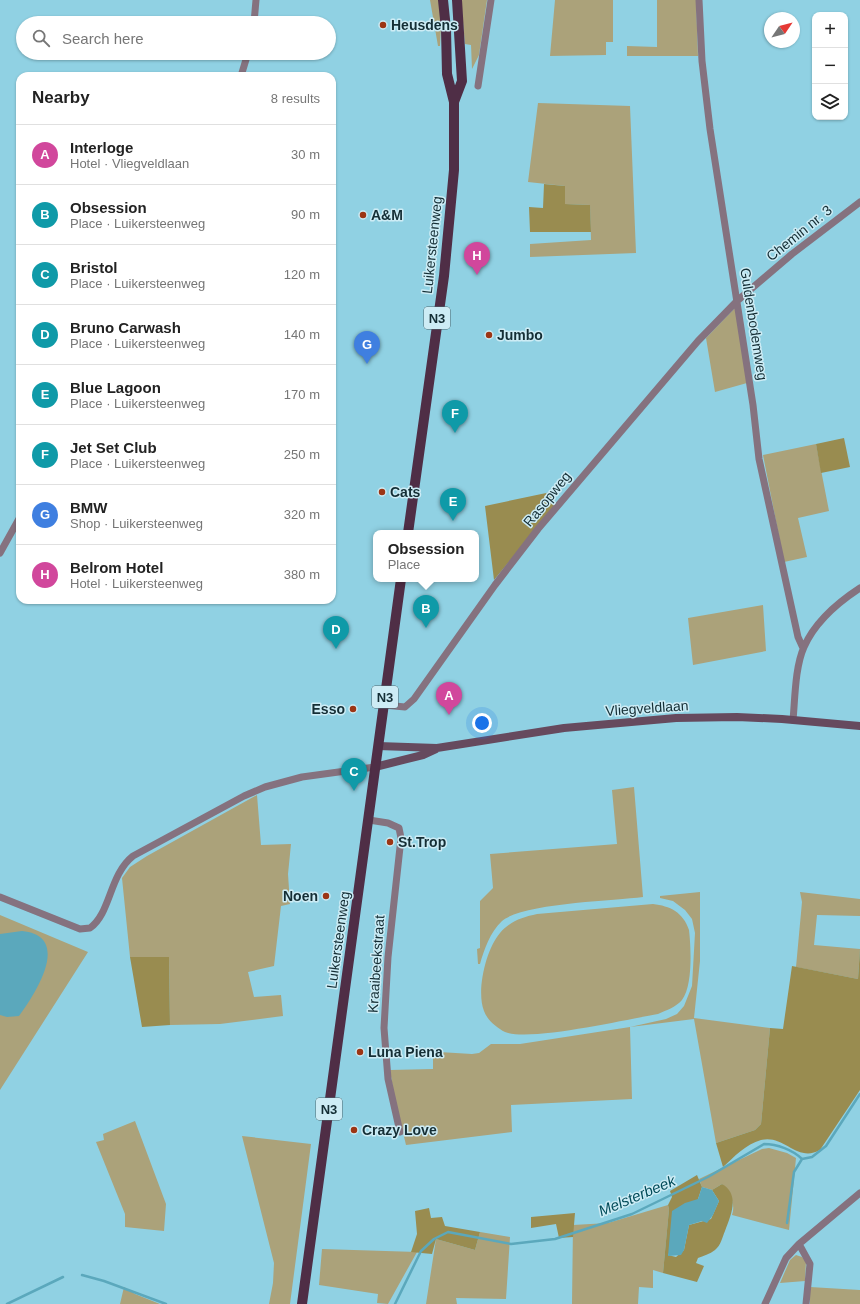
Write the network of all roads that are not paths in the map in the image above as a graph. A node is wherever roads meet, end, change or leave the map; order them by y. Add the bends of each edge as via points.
1 (256, 0) edge
2 (443, 0) edge
3 (457, 0) edge
4 (491, 0) edge
5 (699, 0) edge
6 (255, 16) edge
7 (246, 60) edge
8 (241, 72) edge
9 (478, 86) dead end
10 (454, 102) junction
11 (860, 202) edge
12 (737, 301) junction
13 (16, 524) edge
14 (408, 530) edge
15 (0, 553) edge
16 (401, 582) edge
17 (860, 588) edge
18 (804, 648) junction
19 (384, 705) junction
20 (793, 720) junction
21 (860, 726) edge
22 (378, 746) junction
23 (437, 748) junction
24 (376, 767) junction
25 (369, 820) junction
26 (0, 897) edge
27 (400, 1132) dead end
28 (860, 1193) edge
29 (799, 1244) junction
30 (302, 1304) edge
31 (765, 1304) edge
32 (806, 1304) edge

1 - 6 street
2 - 10 main road, Luikersteenweg / N3 via 447,74
3 - 10 main road, Luikersteenweg / N3 via 462,81
4 - 9 street
5 - 12 street, Guldenbodemweg via 702,62 710,129
7 - 8 street
10 - 14 main road, Luikersteenweg / N3 via 454,170 448,240
11 - 12 street, Chemin nr. 3 via 792,254
12 - 18 street, Guldenbodemweg via 762,476 798,637
12 - 19 street, Rasopweg via 698,341 538,529 414,699 405,708
13 - 15 street
16 - 19 main road, Luikersteenweg / N3
17 - 18 street via 828,613
18 - 20 street via 799,665
19 - 22 main road, Luikersteenweg / N3
20 - 21 main road, Vliegveldlaan
20 - 23 main road, Vliegveldlaan via 714,718 625,721
22 - 23 main road, Vliegveldlaan
22 - 24 main road, Luikersteenweg / N3
23 - 24 main road, Vliegveldlaan via 423,756
24 - 25 main road, Luikersteenweg / N3
24 - 26 street via 302,777 265,787 133,856 118,872 100,915 90,928 80,929
25 - 27 street, Kraaibeekstraat via 388,823 398,828 401,838 388,957 384,1028 388,1079
25 - 30 main road, Luikersteenweg / N3
28 - 29 street
29 - 31 street via 786,1258
29 - 32 street via 810,1264

